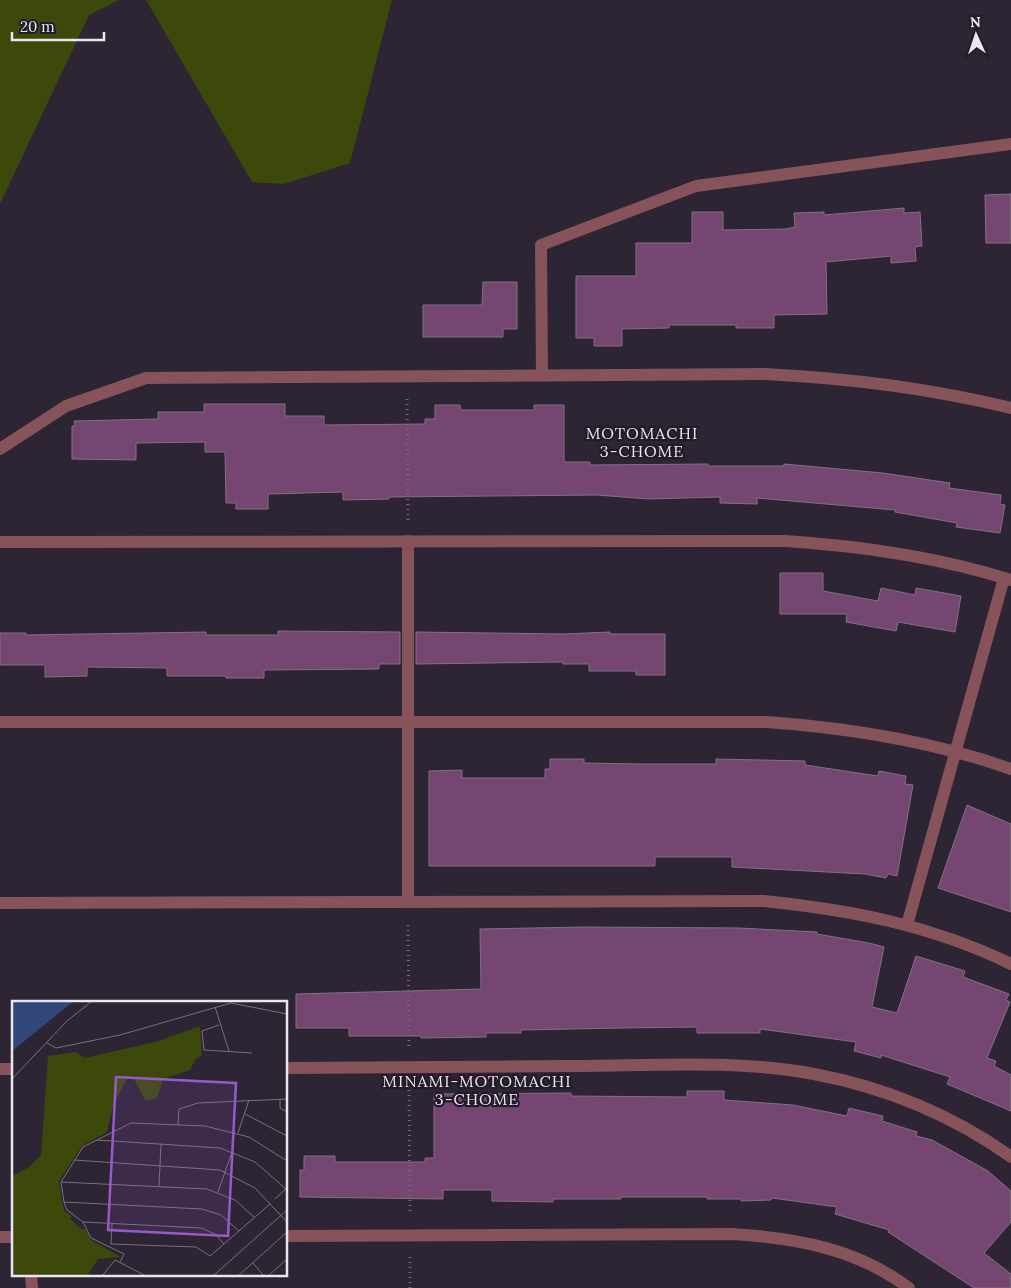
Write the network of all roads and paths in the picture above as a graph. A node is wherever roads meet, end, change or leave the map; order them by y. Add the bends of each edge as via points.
1 (1011, 144) edge
2 (542, 375) junction
3 (407, 376) junction
4 (1011, 408) edge
5 (0, 448) edge
6 (408, 541) junction
7 (0, 542) edge
8 (1008, 579) edge
9 (0, 722) edge
10 (408, 722) junction
11 (957, 752) junction
12 (1011, 769) edge
13 (408, 902) junction
14 (0, 903) edge
15 (907, 925) junction
16 (1011, 964) edge
17 (409, 1067) junction
18 (288, 1068) edge
19 (1011, 1157) edge
20 (288, 1236) edge
21 (410, 1236) junction
22 (410, 1288) edge
23 (909, 1288) edge

1 - 2 street via 696,186 541,245
2 - 3 street
2 - 4 street via 764,374 830,377 964,396
3 - 5 street via 146,378 66,406
3 - 6 path
6 - 7 street
6 - 8 street via 786,541 904,554
6 - 10 street
8 - 11 street
9 - 10 street
10 - 11 street via 767,722 864,731
10 - 13 street
11 - 12 street
11 - 15 street
13 - 14 street
13 - 15 street via 764,902 859,913
13 - 17 path
15 - 16 street via 966,944
17 - 18 street
17 - 19 street via 686,1065 813,1074 896,1096 940,1114 988,1140
17 - 21 path
20 - 21 street
21 - 22 path
21 - 23 street via 733,1234 779,1237 821,1245 864,1262

